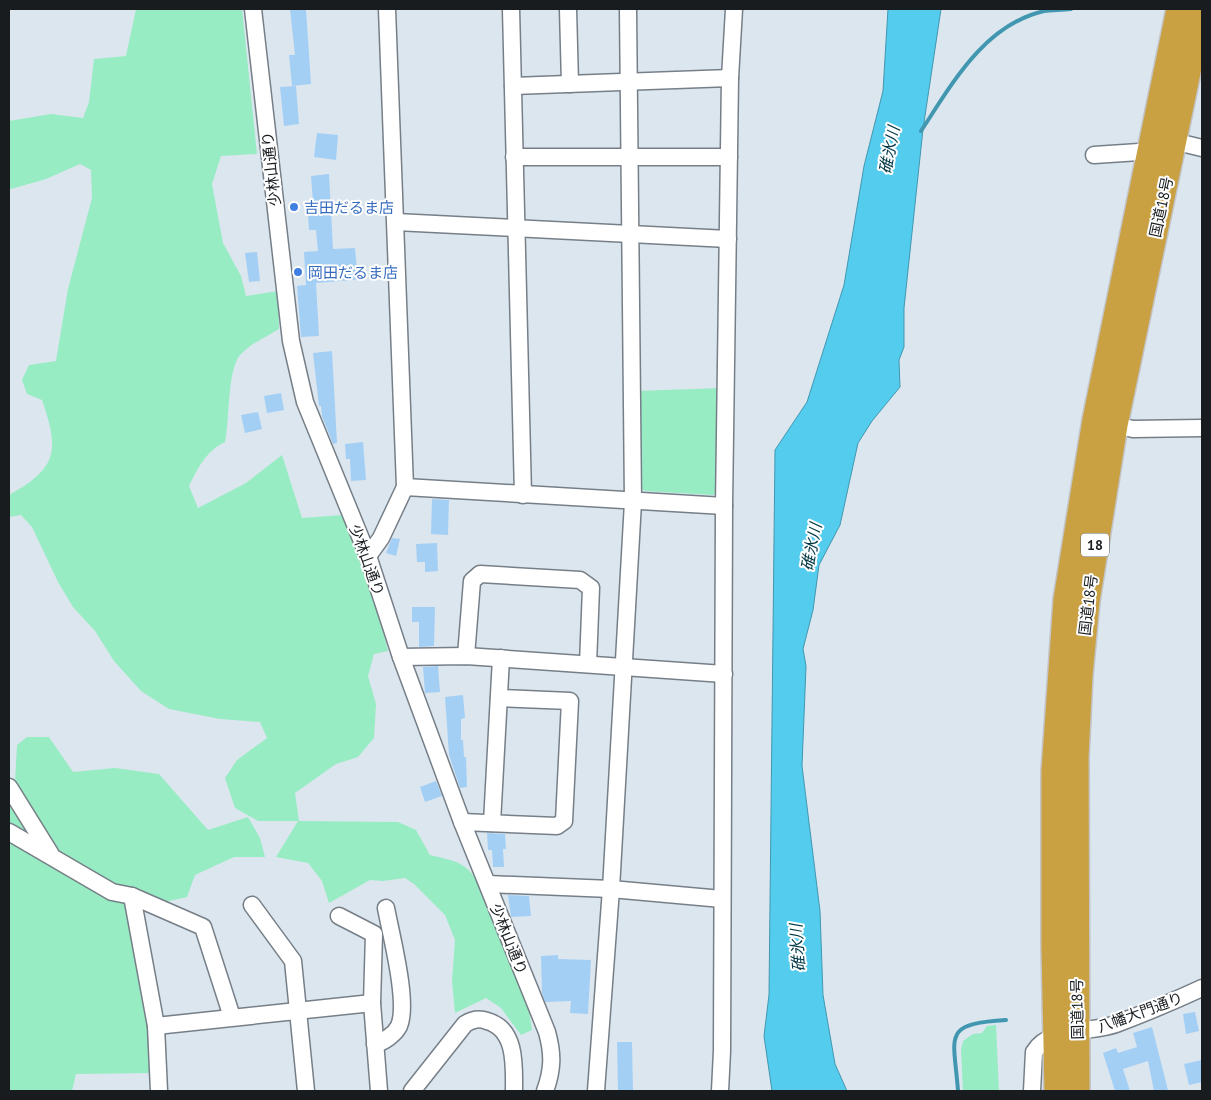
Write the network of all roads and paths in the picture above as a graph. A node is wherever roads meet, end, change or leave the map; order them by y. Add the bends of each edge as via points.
1 (253, 9) edge
2 (387, 9) edge
3 (511, 9) edge
4 (568, 9) edge
5 (628, 9) edge
6 (734, 9) edge
7 (1179, 9) edge
8 (1201, 9) edge
9 (730, 78) junction
10 (629, 83) junction
11 (570, 84) junction
12 (513, 86) junction
13 (1159, 144) junction
14 (1202, 148) edge
15 (1094, 155) dead end
16 (514, 157) junction
17 (729, 157) junction
18 (631, 158) junction
19 (396, 222) junction
20 (515, 229) junction
21 (630, 235) junction
22 (728, 239) junction
23 (1105, 423) junction
24 (1202, 428) edge
25 (405, 487) junction
26 (523, 495) junction
27 (633, 502) junction
28 (724, 506) junction
29 (368, 556) junction
30 (1088, 601) junction
31 (466, 656) junction
32 (401, 657) junction
33 (500, 658) junction
34 (588, 664) junction
35 (623, 666) junction
36 (724, 674) junction
37 (499, 698) junction
38 (1058, 710) junction
39 (9, 787) edge
40 (1076, 817) junction
41 (462, 822) junction
42 (492, 823) junction
43 (9, 832) edge
44 (51, 856) junction
45 (488, 884) junction
46 (610, 889) junction
47 (132, 896) junction
48 (722, 899) junction
49 (252, 906) dead end
50 (386, 908) dead end
51 (338, 916) dead end
52 (1054, 920) junction
53 (1202, 988) edge
54 (372, 1003) junction
55 (297, 1010) junction
56 (232, 1017) junction
57 (156, 1026) junction
58 (1067, 1034) junction
59 (375, 1044) junction
60 (159, 1091) edge
61 (306, 1091) edge
62 (379, 1091) edge
63 (412, 1091) edge
64 (514, 1091) edge
65 (545, 1091) edge
66 (596, 1091) edge
67 (720, 1091) edge
68 (1032, 1091) edge
69 (1057, 1091) edge
70 (1077, 1091) edge

1 - 29 street, 少林山通り via 291,341 305,402
2 - 19 street
3 - 12 street
4 - 11 street
5 - 10 street
6 - 9 street
7 - 13 highway, 国道18号 / 18
8 - 13 highway, 国道18号 / 18
9 - 10 street
9 - 17 street
10 - 11 street
10 - 18 street
11 - 12 street
12 - 16 street
13 - 14 street
13 - 15 street via 1139,152
13 - 23 highway, 国道18号 / 18
16 - 18 street
16 - 20 street
17 - 18 street
17 - 22 street
18 - 21 street
19 - 20 street
19 - 25 street
20 - 21 street
20 - 26 street
21 - 22 street
21 - 27 street
22 - 28 street
23 - 24 street via 1133,429
23 - 30 highway, 国道18号 / 18
23 - 38 highway, 国道18号 / 18 via 1068,581
25 - 26 street
25 - 29 street via 381,538
26 - 27 street
27 - 28 street
27 - 35 street
28 - 36 street
29 - 32 street, 少林山通り
30 - 38 street via 1080,600 1076,604 1069,673
30 - 40 highway, 国道18号 / 18 via 1080,675
31 - 32 street
31 - 33 street
31 - 34 street via 472,581 480,574 580,580 591,588
32 - 41 street, 少林山通り
33 - 34 street
33 - 37 street
34 - 35 street
35 - 36 street
35 - 46 street
36 - 48 street
37 - 42 street
37 - 42 street via 570,701 564,821 557,826
38 - 52 highway, 国道18号 / 18 via 1054,771
39 - 44 street
40 - 52 street via 1065,817 1063,822 1064,878
40 - 58 highway, 国道18号 / 18
41 - 42 street
41 - 45 street, 少林山通り
43 - 44 street
44 - 47 street via 112,892
45 - 46 street
45 - 65 street, 少林山通り via 553,1053
46 - 48 street
46 - 66 street
47 - 56 street via 203,927
47 - 57 street
48 - 67 street
49 - 55 street via 293,961
50 - 59 street via 399,973 402,1017 398,1028 383,1042
51 - 54 street via 374,934
52 - 58 highway, 国道18号 / 18
53 - 58 street, 八幡大門通り via 1113,1025
54 - 55 street
54 - 59 street
55 - 56 street
55 - 61 street
56 - 57 street
57 - 60 street
58 - 68 street via 1043,1042 1034,1052
58 - 69 highway, 国道18号 / 18
58 - 70 highway, 国道18号 / 18
59 - 62 street
63 - 64 street via 466,1024 473,1019 481,1019 496,1024 510,1043

